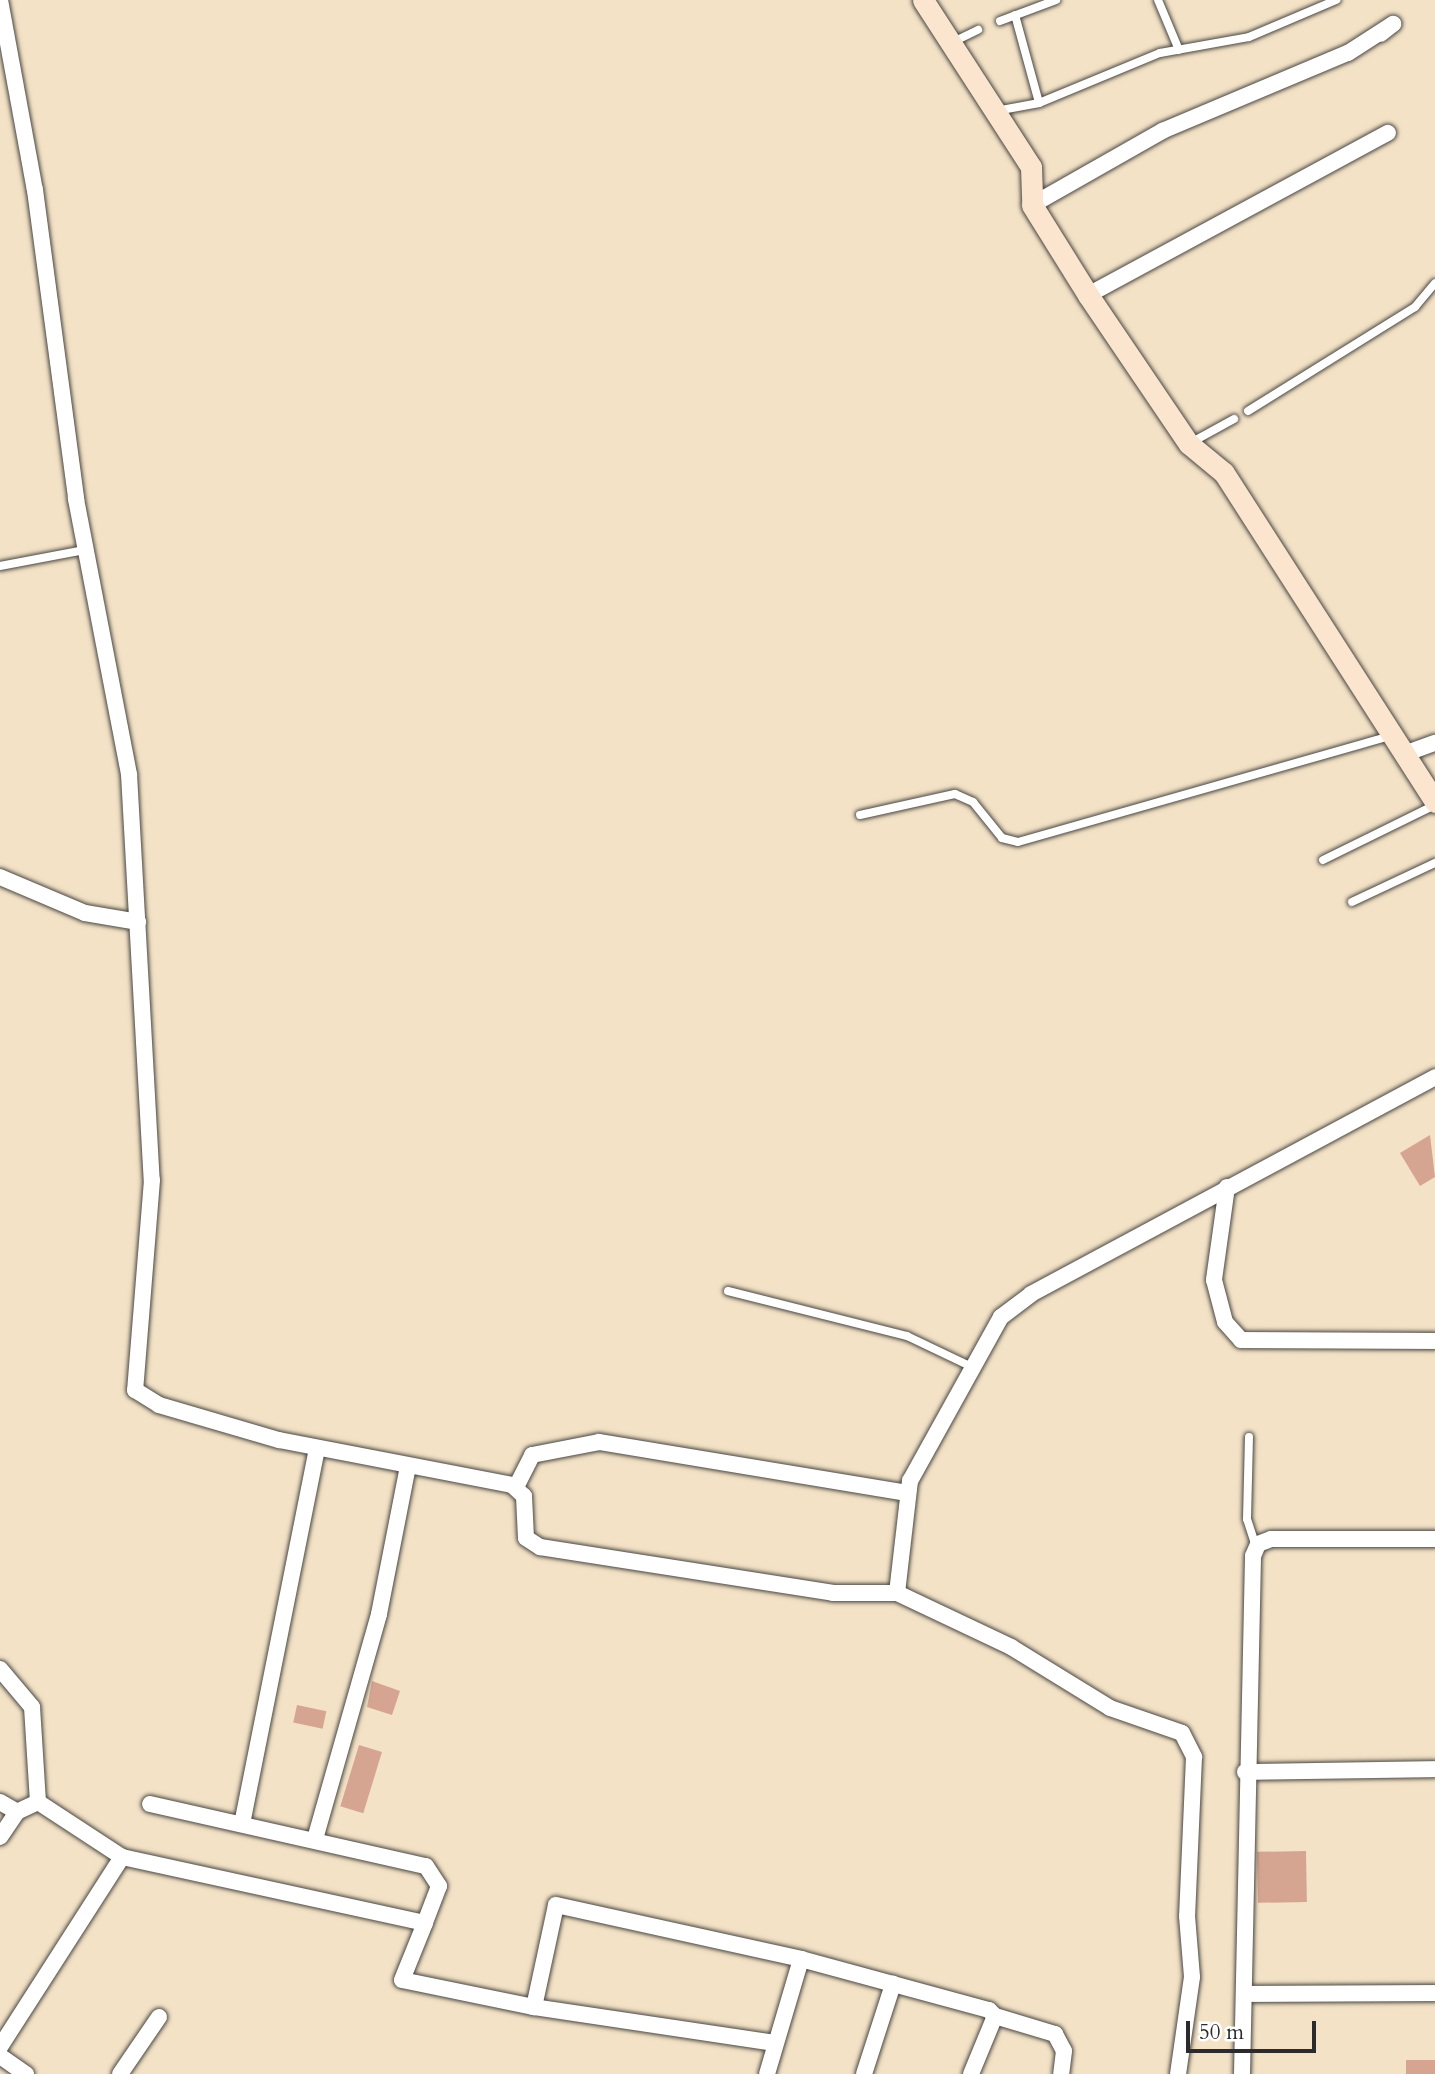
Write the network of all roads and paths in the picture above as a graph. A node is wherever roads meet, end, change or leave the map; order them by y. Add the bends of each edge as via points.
1 (0, 0) edge
2 (923, 0) edge
3 (1056, 0) edge
4 (1158, 0) edge
5 (1336, 0) edge
6 (1015, 15) junction
7 (1000, 21) dead end
8 (978, 30) dead end
9 (1380, 34) dead end
10 (951, 44) junction
11 (1179, 50) junction
12 (1039, 103) junction
13 (995, 111) junction
14 (1388, 133) dead end
15 (1032, 205) junction
16 (1435, 283) edge
17 (1088, 295) junction
18 (1248, 411) dead end
19 (1234, 419) dead end
20 (1189, 444) junction
21 (85, 550) junction
22 (0, 566) edge
23 (1392, 735) junction
24 (1435, 743) edge
25 (1405, 754) junction
26 (1435, 803) edge
27 (860, 816) dead end
28 (1323, 860) dead end
29 (1435, 863) edge
30 (0, 877) edge
31 (1352, 902) dead end
32 (138, 922) junction
33 (1435, 1077) edge
34 (1227, 1187) junction
35 (728, 1291) dead end
36 (1435, 1341) edge
37 (972, 1367) junction
38 (1250, 1437) dead end
39 (317, 1449) junction
40 (408, 1466) junction
41 (516, 1487) junction
42 (907, 1493) junction
43 (1435, 1539) edge
44 (1257, 1548) junction
45 (897, 1593) junction
46 (0, 1669) edge
47 (1435, 1769) edge
48 (1245, 1772) junction
49 (0, 1802) edge
50 (38, 1802) junction
51 (150, 1804) dead end
52 (17, 1812) junction
53 (242, 1824) junction
54 (0, 1837) edge
55 (315, 1839) junction
56 (122, 1857) junction
57 (425, 1923) junction
58 (801, 1959) junction
59 (893, 1984) junction
60 (1435, 1993) edge
61 (1244, 1994) junction
62 (534, 2007) junction
63 (995, 2016) junction
64 (159, 2017) dead end
65 (775, 2043) junction
66 (0, 2047) edge
67 (0, 2056) edge
68 (26, 2074) edge
69 (120, 2074) edge
70 (767, 2074) edge
71 (864, 2074) edge
72 (971, 2074) edge
73 (1061, 2074) edge
74 (1178, 2074) edge
75 (1242, 2074) edge

1 - 21 street via 35,190
2 - 10 main road
3 - 6 lane
4 - 11 lane
5 - 11 lane via 1249,37
6 - 7 lane
6 - 12 lane
8 - 10 lane
9 - 15 street via 1161,131
10 - 13 main road
11 - 12 lane
12 - 13 lane
13 - 15 main road via 1031,167
14 - 17 street
15 - 17 main road
16 - 18 lane via 1415,307
17 - 20 main road
19 - 20 lane
20 - 23 main road via 1224,473
21 - 22 lane
21 - 32 street via 128,774
23 - 25 main road
23 - 27 lane via 1017,842 1002,838 973,802 955,794
24 - 25 street
25 - 26 main road
26 - 28 lane
29 - 31 lane
30 - 32 street via 85,913
32 - 39 street via 152,1180 135,1390 159,1405
33 - 34 street
34 - 36 street via 1214,1279 1225,1322 1241,1340
34 - 37 street via 1013,1306
35 - 37 lane via 907,1336
37 - 42 street
38 - 44 lane via 1247,1519
39 - 40 street
39 - 53 street
40 - 41 street
40 - 55 street via 379,1614
41 - 42 street via 532,1455 598,1442
41 - 45 street via 524,1496 526,1538 540,1547 833,1594
42 - 45 street
43 - 44 street via 1271,1539
44 - 48 street
45 - 74 street via 1011,1647 1086,1696 1190,1740 1192,1978
46 - 50 street via 32,1707
47 - 48 street
48 - 61 street
49 - 52 street
50 - 52 street
50 - 56 street
51 - 53 street
52 - 54 street
53 - 55 street
55 - 57 street via 433,1870 439,1886
56 - 57 street
56 - 66 street
57 - 62 street via 402,1980
58 - 59 street
58 - 62 street via 556,1905
58 - 65 street
59 - 63 street
59 - 71 street
60 - 61 street
61 - 75 street
62 - 65 street
63 - 72 street
63 - 73 street via 1055,2034 1064,2052
64 - 69 street
65 - 70 street
67 - 68 street

